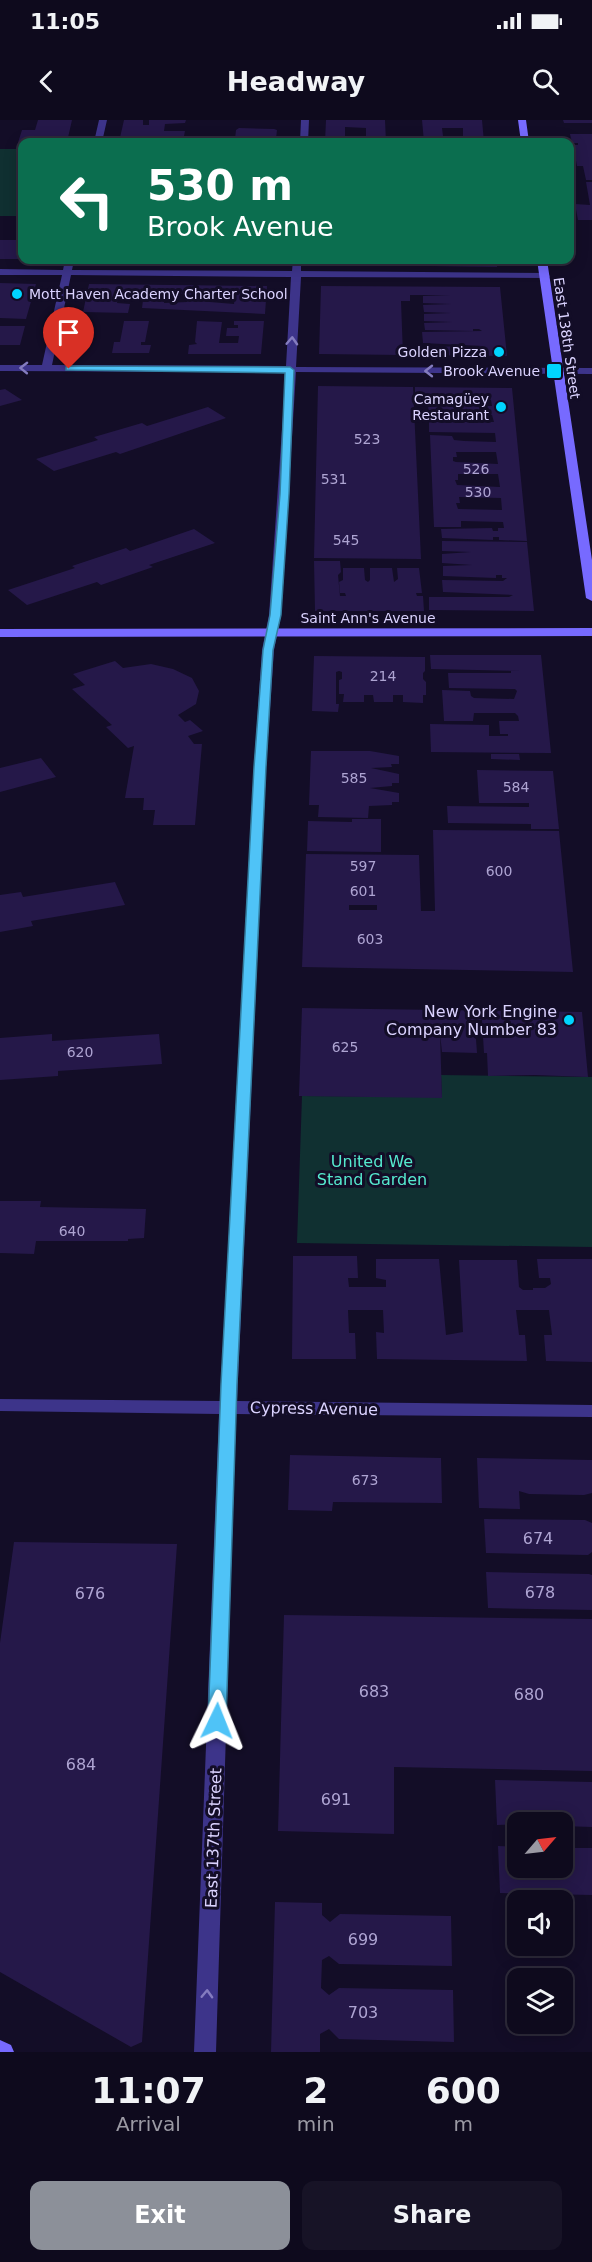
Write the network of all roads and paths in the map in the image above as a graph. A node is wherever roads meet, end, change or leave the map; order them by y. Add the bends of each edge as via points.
1 (103, 120) edge
2 (305, 120) edge
3 (522, 120) edge
4 (99, 138) edge
5 (304, 138) edge
6 (524, 138) edge
7 (69, 264) edge
8 (297, 264) edge
9 (543, 264) edge
10 (0, 272) edge
11 (67, 273) junction
12 (296, 274) junction
13 (545, 276) junction
14 (0, 368) edge
15 (46, 368) junction
16 (290, 370) junction
17 (592, 371) edge
18 (559, 372) junction
19 (592, 598) edge
20 (592, 632) edge
21 (0, 633) edge
22 (270, 633) junction
23 (0, 1405) edge
24 (228, 1407) junction
25 (592, 1411) edge
26 (205, 2052) edge

1 - 4 street
2 - 5 street
3 - 6 main road
7 - 11 street
8 - 12 street, East 137th Street
9 - 13 main road, East 138th Street
10 - 11 street
11 - 12 street
11 - 15 street
12 - 13 street
16 -> 12 street, East 137th Street
13 - 18 main road, East 138th Street
15 -> 14 street
15 - 16 street
18 -> 16 street
16 - 22 street, East 137th Street via 275,615
17 - 18 street
18 - 19 main road, East 138th Street
20 - 22 main road, Saint Ann's Avenue
21 - 22 main road, Saint Ann's Avenue
22 - 24 street, East 137th Street
23 - 24 street, Cypress Avenue
24 - 25 street, Cypress Avenue
26 -> 24 street, East 137th Street

